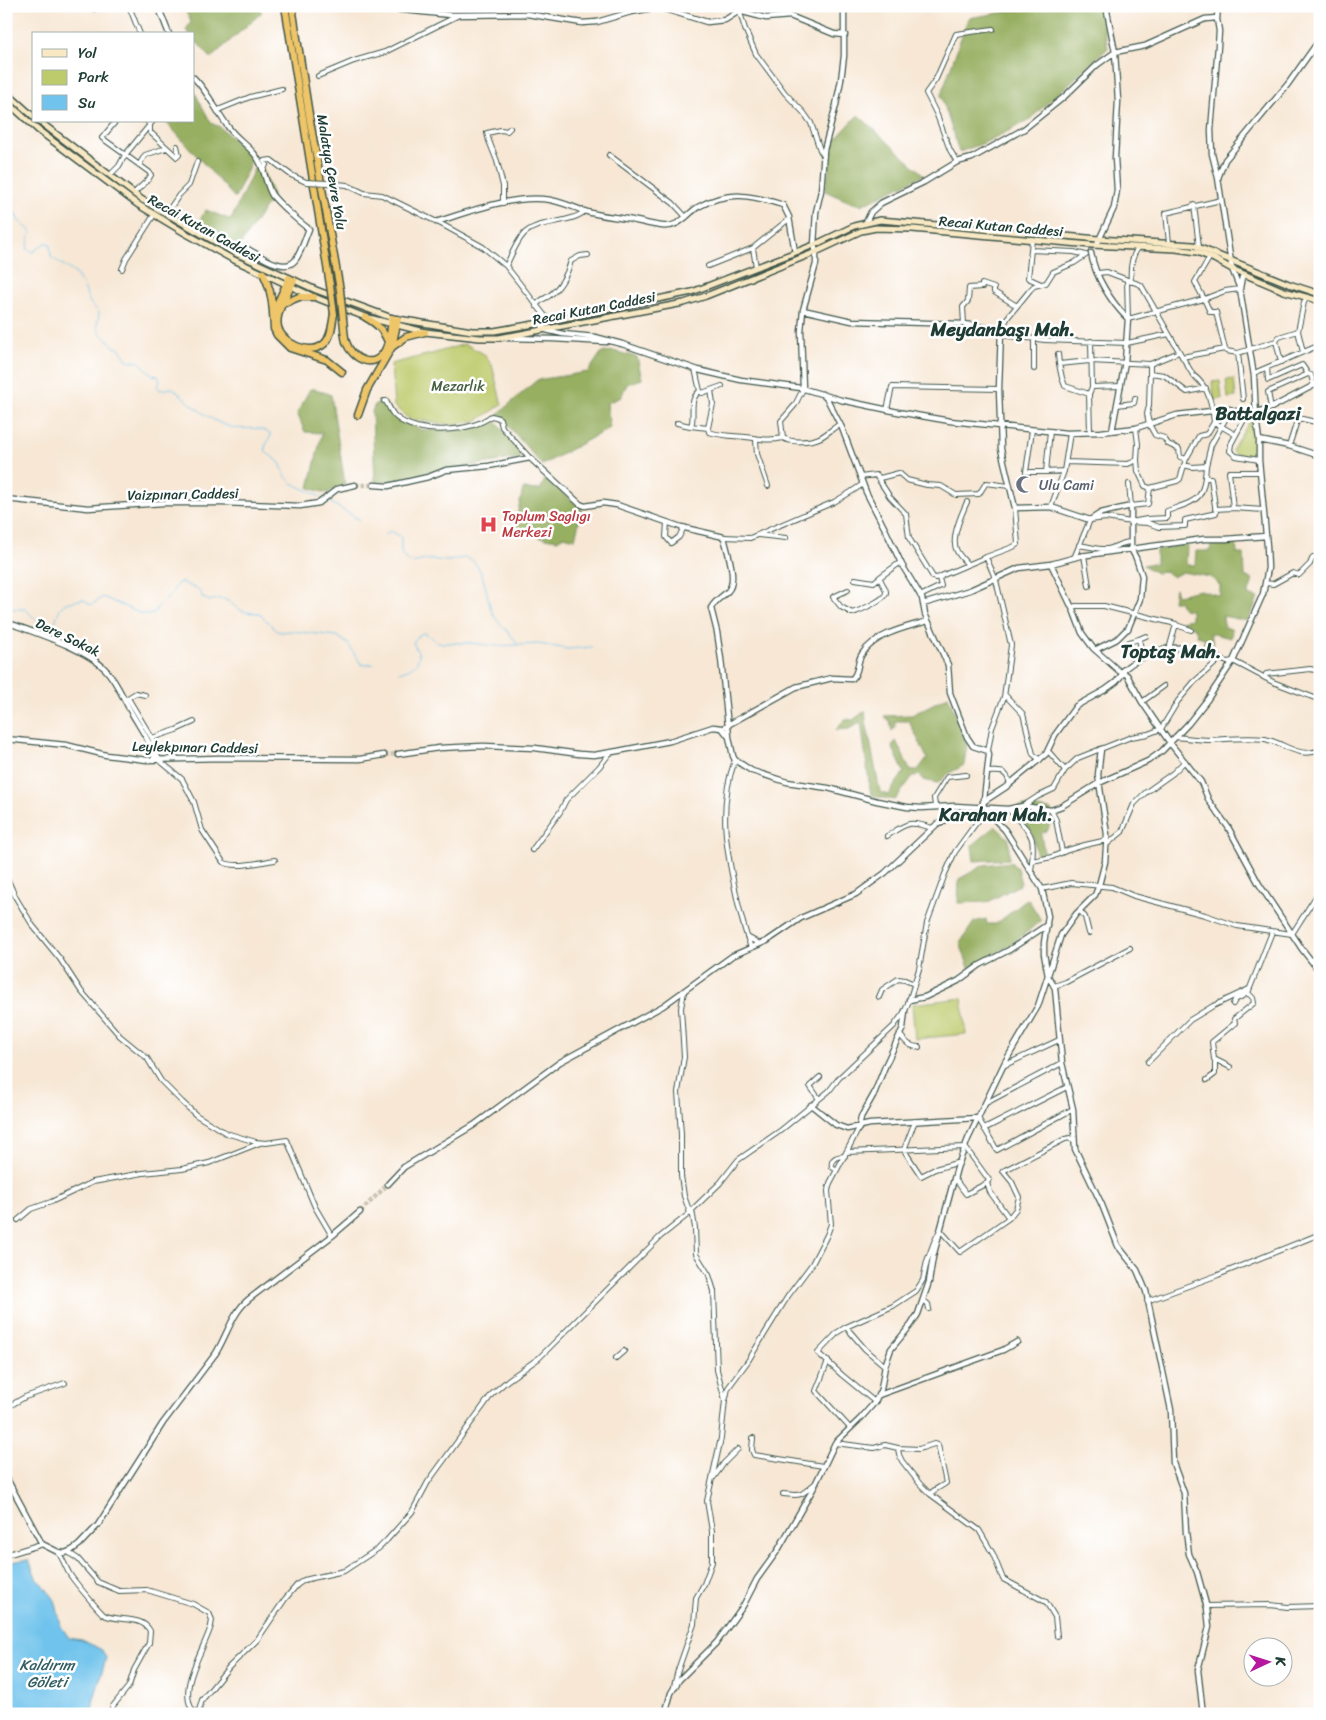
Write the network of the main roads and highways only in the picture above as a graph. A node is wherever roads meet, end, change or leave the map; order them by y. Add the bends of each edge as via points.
1 (285, 6) edge
2 (292, 6) edge
3 (6, 92) edge
4 (6, 101) edge
5 (32, 115) edge
6 (40, 122) edge
7 (262, 273) junction
8 (290, 282) junction
9 (1320, 294) edge
10 (314, 296) junction
11 (1320, 301) edge
12 (282, 304) junction
13 (273, 313) junction
14 (365, 317) junction
15 (394, 322) junction
16 (425, 332) junction
17 (390, 345) junction
18 (342, 372) dead end
19 (358, 415) dead end

1 - 12 highway, Malatya Çevre Yolu, bridge via 334,314 330,335 324,343 308,349 298,347 284,337 277,319
2 - 17 highway, Malatya Çevre Yolu, bridge via 346,342 354,356 364,361 380,357
3 - 5 main road
4 - 7 main road, Recai Kutan Caddesi via 38,130 137,204
6 - 8 main road, Recai Kutan Caddesi via 166,214
7 - 8 main road, Recai Kutan Caddesi
7 - 13 highway via 271,291
8 - 10 main road, Recai Kutan Caddesi
8 - 12 highway
8 - 13 highway
8 - 15 main road, Recai Kutan Caddesi
9 - 15 main road, Recai Kutan Caddesi via 1193,245 880,220 854,226 814,245 684,294 494,331
10 - 12 highway via 299,296
10 - 14 main road, Recai Kutan Caddesi
11 - 16 main road, Recai Kutan Caddesi via 1284,291 1197,252 1138,248 1091,251 1032,239 876,228 861,231 684,303 499,338
13 - 18 highway via 274,329 290,348 327,360
14 - 15 main road, Recai Kutan Caddesi
14 - 17 highway via 384,331
15 - 16 main road, Recai Kutan Caddesi
15 - 17 highway
16 - 17 highway via 406,336
17 - 19 highway

